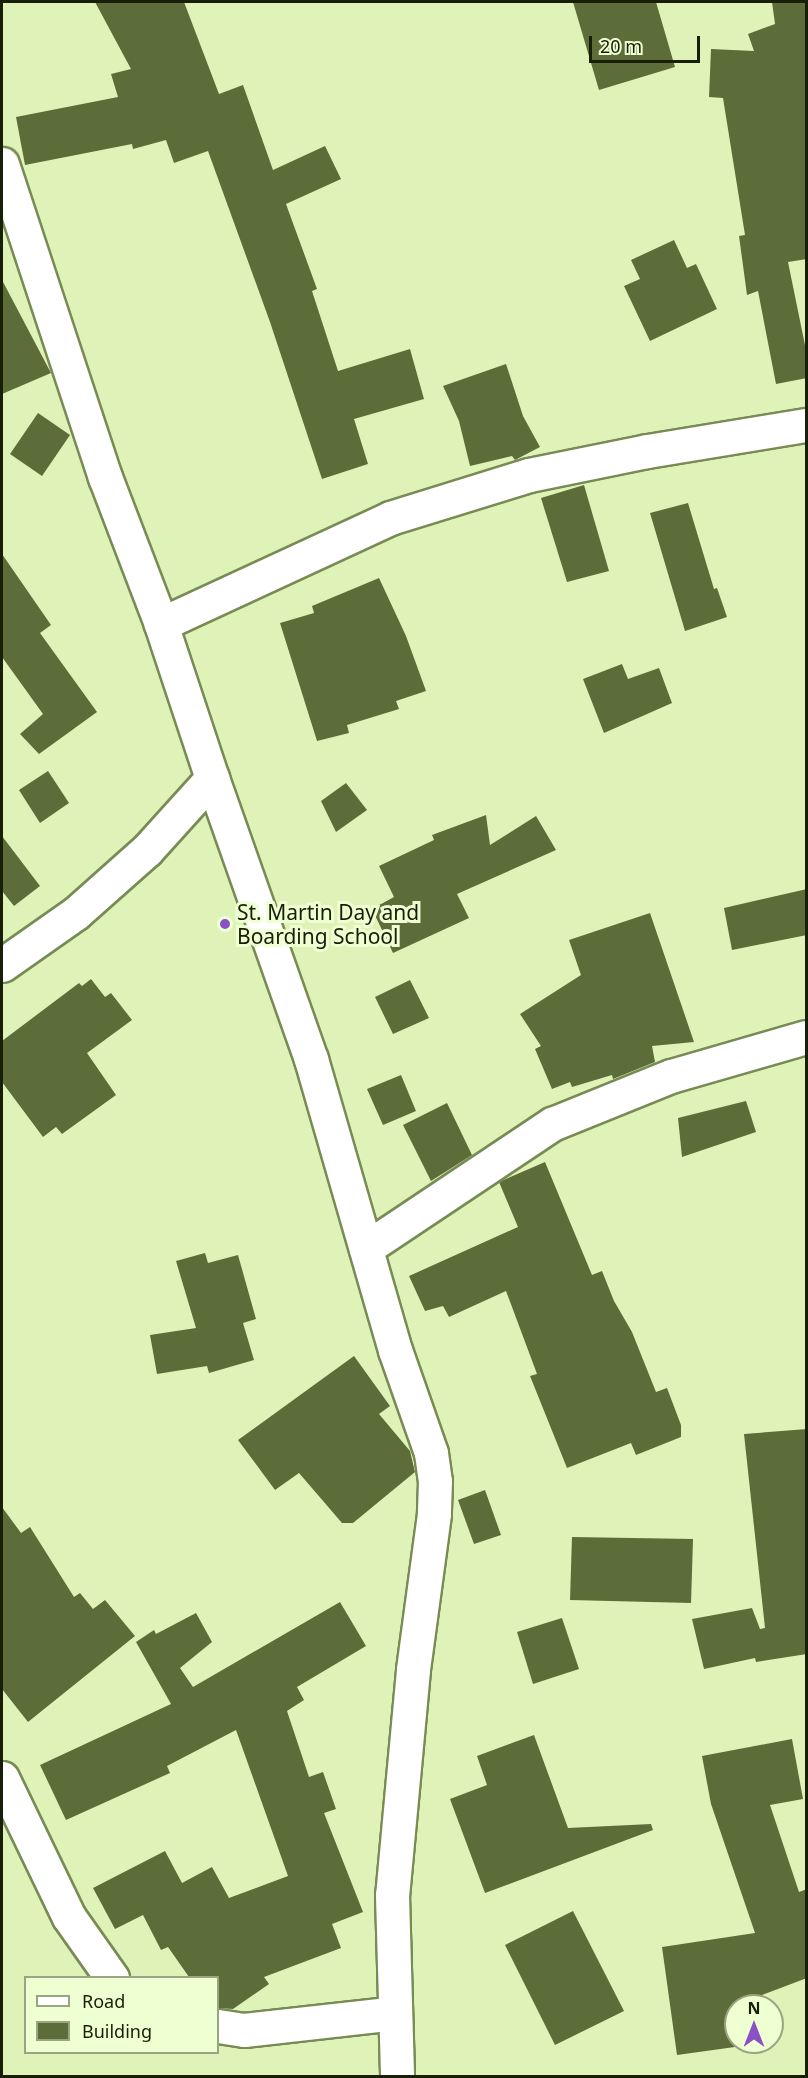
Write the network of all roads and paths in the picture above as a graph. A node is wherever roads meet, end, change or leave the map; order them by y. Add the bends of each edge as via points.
1 (2, 164) edge
2 (807, 425) edge
3 (162, 624) junction
4 (212, 778) junction
5 (2, 965) edge
6 (807, 1037) edge
7 (366, 1248) junction
8 (2, 1778) edge
9 (110, 1976) edge
10 (395, 2013) junction
11 (219, 2026) edge
12 (397, 2076) edge

1 - 3 street via 105,477
2 - 3 street via 529,475 390,518
3 - 4 street
4 - 5 street via 147,850 75,914
4 - 7 street via 311,1059
6 - 7 street via 671,1076 552,1124
7 - 10 street via 395,1350 431,1454 435,1481 392,1895
8 - 9 street via 69,1917
10 - 11 street via 244,2030
10 - 12 street

